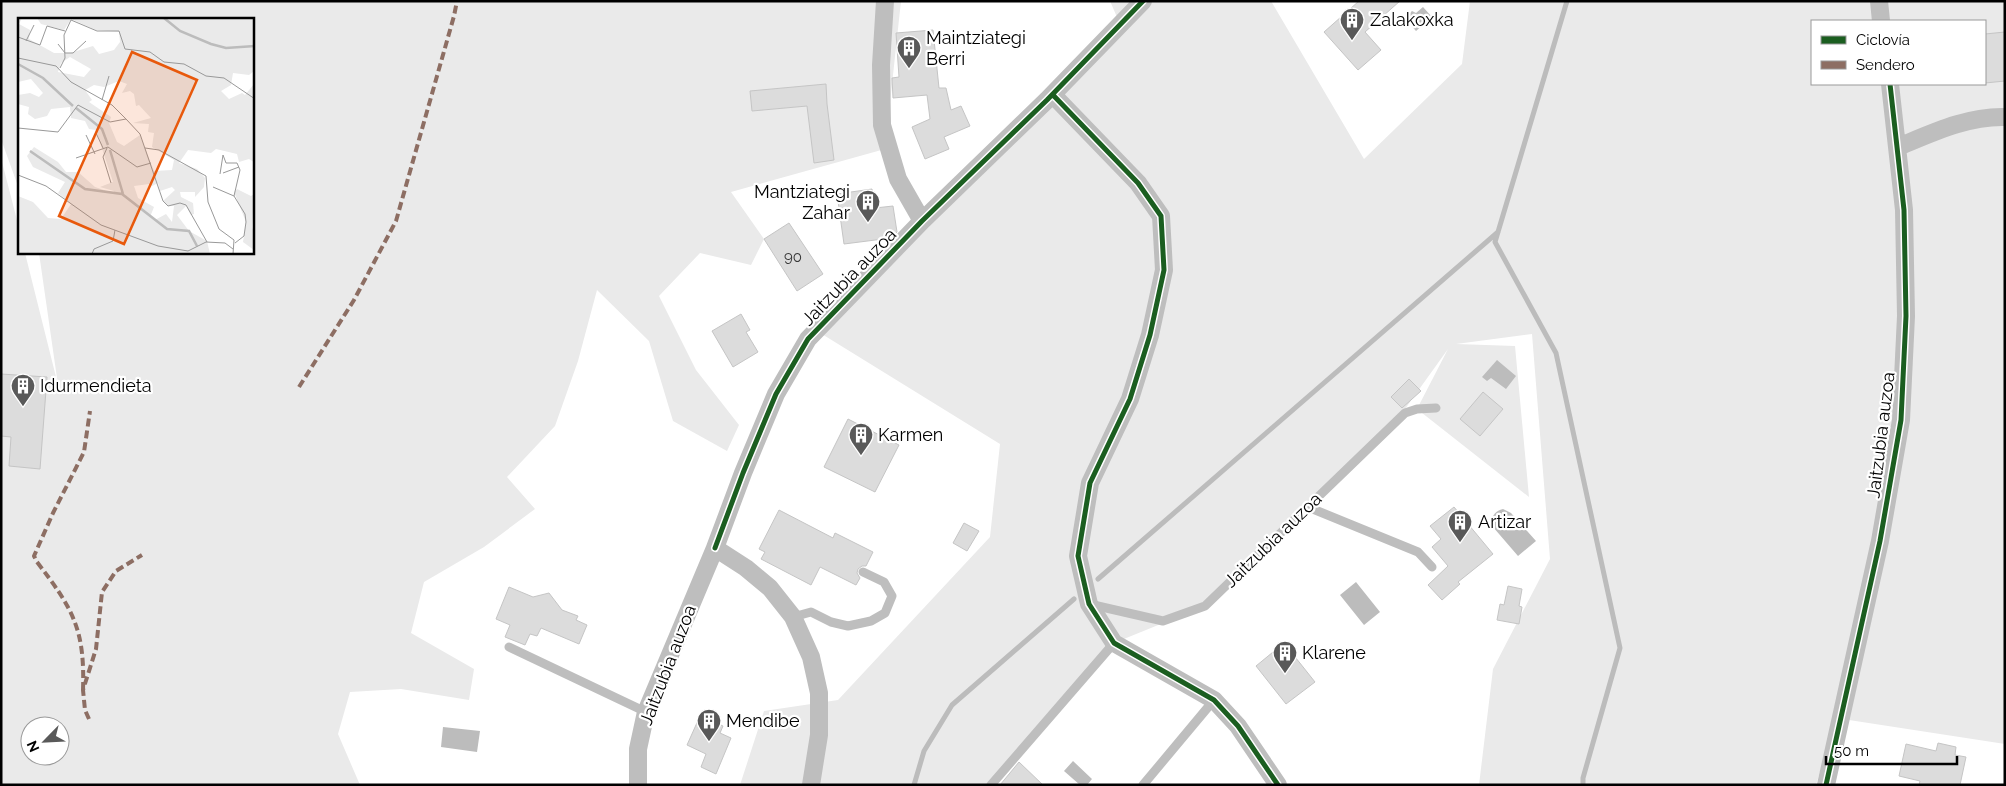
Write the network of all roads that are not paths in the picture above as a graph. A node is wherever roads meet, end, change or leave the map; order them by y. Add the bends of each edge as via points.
1 (885, 1) edge
2 (1143, 1) edge
3 (1879, 1) edge
4 (1882, 20) edge
5 (1890, 85) edge
6 (1053, 95) junction
7 (2005, 118) edge
8 (1898, 147) junction
9 (922, 222) junction
10 (1436, 408) dead end
11 (1308, 507) junction
12 (715, 548) junction
13 (1432, 567) dead end
14 (863, 572) dead end
15 (1089, 604) junction
16 (793, 617) junction
17 (1114, 644) junction
18 (508, 647) dead end
19 (1214, 700) junction
20 (646, 712) junction
21 (638, 785) edge
22 (811, 785) edge
23 (991, 785) edge
24 (1143, 785) edge
25 (1278, 785) edge
26 (1826, 785) edge

1 - 9 street via 882,125 898,179
2 - 6 street, Jaitzubia auzoa
3 - 4 street
5 - 8 street, Jaitzubia auzoa
6 - 9 street, Jaitzubia auzoa
6 - 15 street via 1138,183 1161,216 1164,270 1150,335 1130,399 1090,483 1078,556
7 - 8 street via 1990,117 1952,125
8 - 26 street, Jaitzubia auzoa via 1904,210 1906,316 1901,420 1880,542
9 - 12 street, Jaitzubia auzoa via 808,339 776,394
10 - 11 lane, Jaitzubia auzoa via 1405,413
11 - 13 lane via 1418,552
11 - 15 lane, Jaitzubia auzoa via 1205,606 1163,621
12 - 16 street via 770,588
12 - 20 street, Jaitzubia auzoa
14 - 16 lane via 884,582 892,596 886,612 871,621 848,626 811,612
15 - 17 street
16 - 22 street via 811,657 819,693 818,735
17 - 19 street
17 - 23 lane
18 - 20 lane
19 - 24 lane
19 - 25 street via 1238,726
20 - 21 street, Jaitzubia auzoa via 638,749

